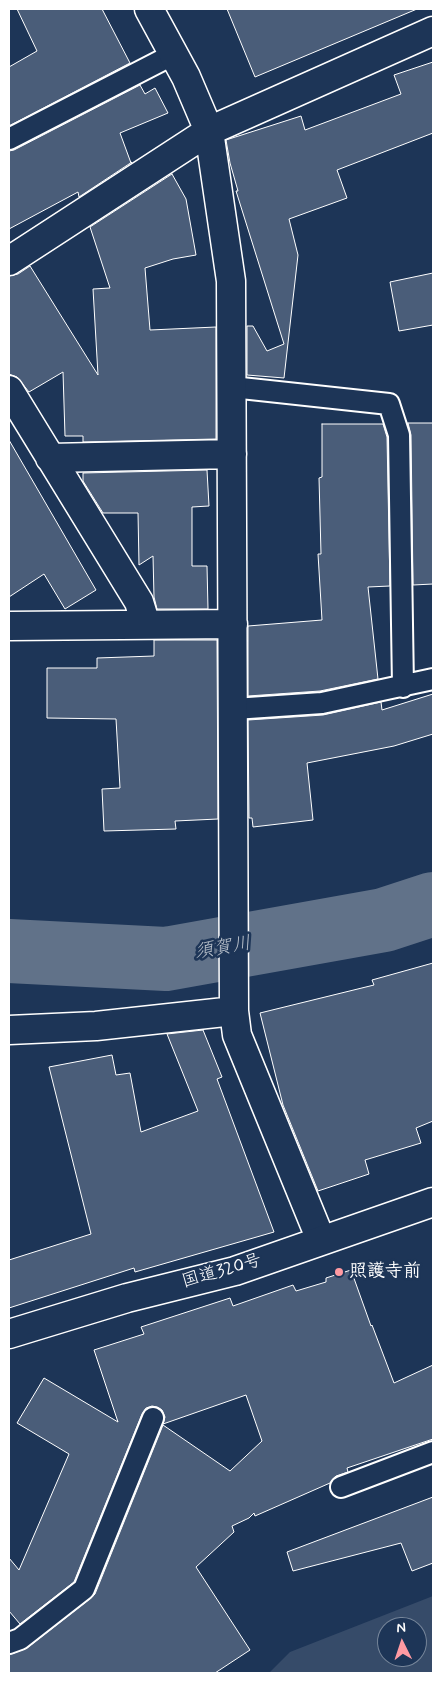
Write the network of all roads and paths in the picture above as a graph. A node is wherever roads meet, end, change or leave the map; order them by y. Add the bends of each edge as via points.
1 (149, 9) edge
2 (433, 31) edge
3 (174, 54) junction
4 (209, 130) junction
5 (9, 139) edge
6 (9, 261) edge
7 (232, 387) junction
8 (9, 390) edge
9 (232, 454) junction
10 (50, 458) junction
11 (233, 624) junction
12 (146, 625) junction
13 (9, 626) edge
14 (433, 680) edge
15 (403, 687) junction
16 (234, 709) junction
17 (234, 1004) junction
18 (9, 1030) edge
19 (433, 1202) edge
20 (321, 1240) junction
21 (9, 1334) edge
22 (153, 1418) dead end
23 (433, 1452) edge
24 (341, 1488) dead end
25 (9, 1643) edge

1 - 3 street
2 - 4 street
3 - 4 street
3 - 5 lane
4 - 6 street
4 - 7 street via 231,281
7 - 9 street
7 - 15 lane via 389,404 399,435
8 - 10 street
9 - 10 street
9 - 11 street
10 - 12 street via 139,602
11 - 12 street
11 - 16 street
12 - 13 street
14 - 15 lane
15 - 16 lane via 322,703
16 - 17 street
17 - 18 street via 96,1026
17 - 20 street via 237,1035
19 - 20 street, 国道320号
20 - 21 street, 国道320号 via 235,1271 127,1298
22 - 25 lane via 84,1589
23 - 24 lane

